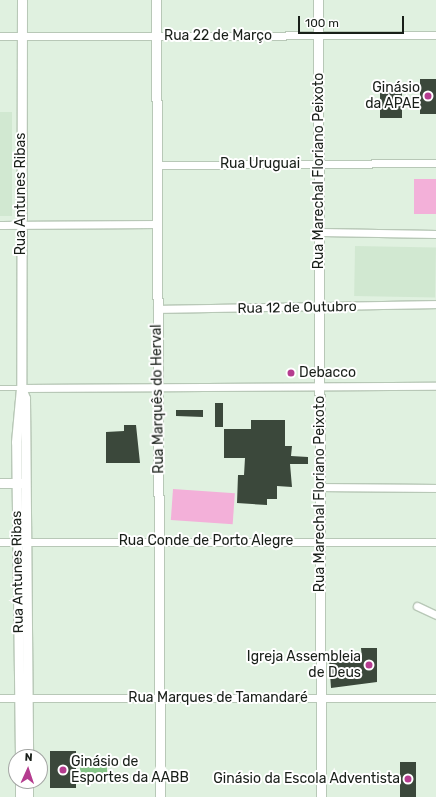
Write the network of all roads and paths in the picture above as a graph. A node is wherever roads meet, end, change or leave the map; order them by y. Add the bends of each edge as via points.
1 (22, 0) edge
2 (156, 0) edge
3 (318, 0) edge
4 (318, 35) junction
5 (436, 35) edge
6 (0, 36) edge
7 (22, 36) junction
8 (157, 36) junction
9 (436, 163) edge
10 (319, 164) junction
11 (157, 165) junction
12 (157, 224) junction
13 (0, 225) edge
14 (21, 226) junction
15 (321, 232) junction
16 (436, 234) edge
17 (436, 304) edge
18 (157, 309) junction
19 (318, 309) junction
20 (436, 386) edge
21 (158, 387) junction
22 (320, 387) junction
23 (0, 388) edge
24 (21, 388) junction
25 (0, 483) edge
26 (20, 483) junction
27 (320, 487) junction
28 (436, 488) edge
29 (159, 541) junction
30 (0, 542) edge
31 (23, 542) junction
32 (320, 542) junction
33 (436, 542) edge
34 (417, 606) dead end
35 (436, 615) edge
36 (0, 698) edge
37 (23, 698) junction
38 (321, 698) junction
39 (436, 698) edge
40 (160, 699) junction
41 (20, 749) edge
42 (27, 749) edge
43 (160, 797) edge
44 (321, 797) edge

1 - 7 street, Rua Antunes Ribas
2 - 8 street, Rua Marquês do Herval
3 - 4 street, Rua Marechal Floriano Peixoto
4 - 5 street, Rua 22 de Março
4 - 8 street, Rua 22 de Março
4 - 10 street, Rua Marechal Floriano Peixoto
6 - 7 street, Rua 22 de Março
7 - 8 street, Rua 22 de Março
7 - 14 street, Rua Antunes Ribas
8 - 11 street, Rua Marquês do Herval
9 - 10 street, Rua Uruguai
10 - 11 street, Rua Uruguai
10 - 15 street, Rua Marechal Floriano Peixoto
11 - 12 street, Rua Marquês do Herval
12 - 14 street
12 - 18 street, Rua Marquês do Herval
13 - 14 street
14 - 24 street, Rua Antunes Ribas
15 - 16 street
15 - 19 street, Rua Marechal Floriano Peixoto
17 - 19 street, Rua 12 de Outubro
18 - 19 street, Rua 12 de Outubro
18 - 21 street, Rua Marquês do Herval
19 - 22 street, Rua Marechal Floriano Peixoto
20 - 22 street
21 - 22 street
21 - 24 street
21 - 29 street, Rua Marquês do Herval
22 - 27 street, Rua Marechal Floriano Peixoto
23 - 24 lane
24 - 26 street, Rua Antunes Ribas via 17,398
25 - 26 street
26 - 31 street, Rua Antunes Ribas
27 - 28 street
27 - 32 street, Rua Marechal Floriano Peixoto
29 - 31 street, Rua Conde de Porto Alegre
29 - 32 street, Rua Conde de Porto Alegre
29 - 40 street, Rua Marquês do Herval
30 - 31 street, Rua Conde de Porto Alegre
31 - 37 street, Rua Antunes Ribas
32 - 33 street, Rua Conde de Porto Alegre
32 - 38 street, Rua Marechal Floriano Peixoto
34 - 35 street
36 - 37 street, Rua Marques de Tamandaré
37 - 40 street, Rua Marques de Tamandaré
37 - 41 street, Rua Antunes Ribas
37 - 42 street, Rua Antunes Ribas
38 - 39 street, Rua Marques de Tamandaré
38 - 40 street, Rua Marques de Tamandaré
38 - 44 street, Rua Marechal Floriano Peixoto
40 - 43 street, Rua Marquês do Herval

